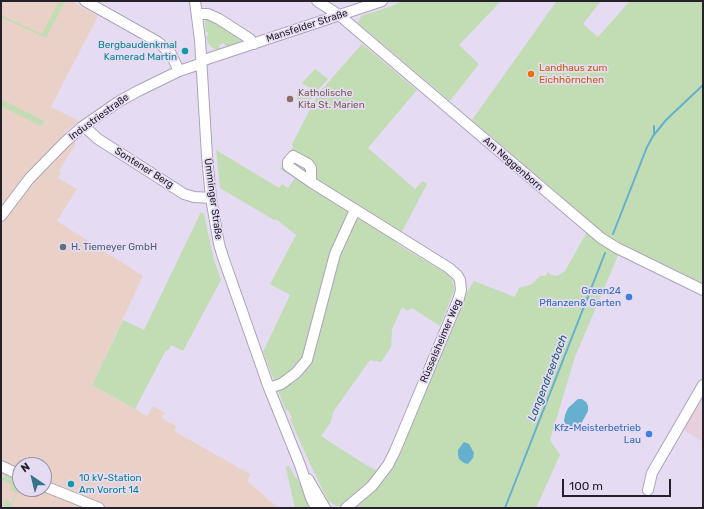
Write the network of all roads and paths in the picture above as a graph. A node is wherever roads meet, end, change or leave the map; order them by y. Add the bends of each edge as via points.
1 (85, 1) edge
2 (195, 1) edge
3 (317, 1) edge
4 (382, 1) edge
5 (197, 14) junction
6 (339, 15) junction
7 (254, 44) junction
8 (201, 62) junction
9 (179, 71) junction
10 (82, 127) junction
11 (311, 182) dead end
12 (211, 198) junction
13 (355, 210) junction
14 (1, 216) edge
15 (703, 290) edge
16 (703, 385) edge
17 (269, 388) junction
18 (300, 465) junction
19 (1, 466) edge
20 (12, 471) edge
21 (52, 489) edge
22 (648, 490) dead end
23 (99, 508) edge
24 (316, 508) edge
25 (325, 508) edge
26 (346, 508) edge

1 - 9 street via 158,42 171,54
2 - 5 street, Ümminger Straße
3 - 6 street, Am Neggenborn
4 - 6 street, Mansfelder Straße
5 - 7 street, Mansfelder Straße via 208,14 219,19
5 - 8 street, Ümminger Straße
6 - 7 street, Mansfelder Straße
6 - 15 street, Am Neggenborn via 600,238
7 - 8 street, Mansfelder Straße
8 - 9 street, Industriestraße via 197,66
8 - 12 street, Ümminger Straße
9 - 10 street, Industriestraße via 118,102
10 - 12 street, Sontener Berg via 98,140 184,194
10 - 14 street, Industriestraße via 29,179
11 - 13 street, Rüsselsheimer Weg
12 - 17 street, Ümminger Straße via 223,257
13 - 17 street via 335,254 307,360 288,379
13 - 26 street, Rüsselsheimer Weg via 453,271 460,280 461,290 388,465 372,486
16 - 22 street via 652,474
17 - 18 street, Ümminger Straße
18 - 24 street, Ümminger Straße
18 - 25 street, Ümminger Straße
19 - 20 street
21 - 23 street

